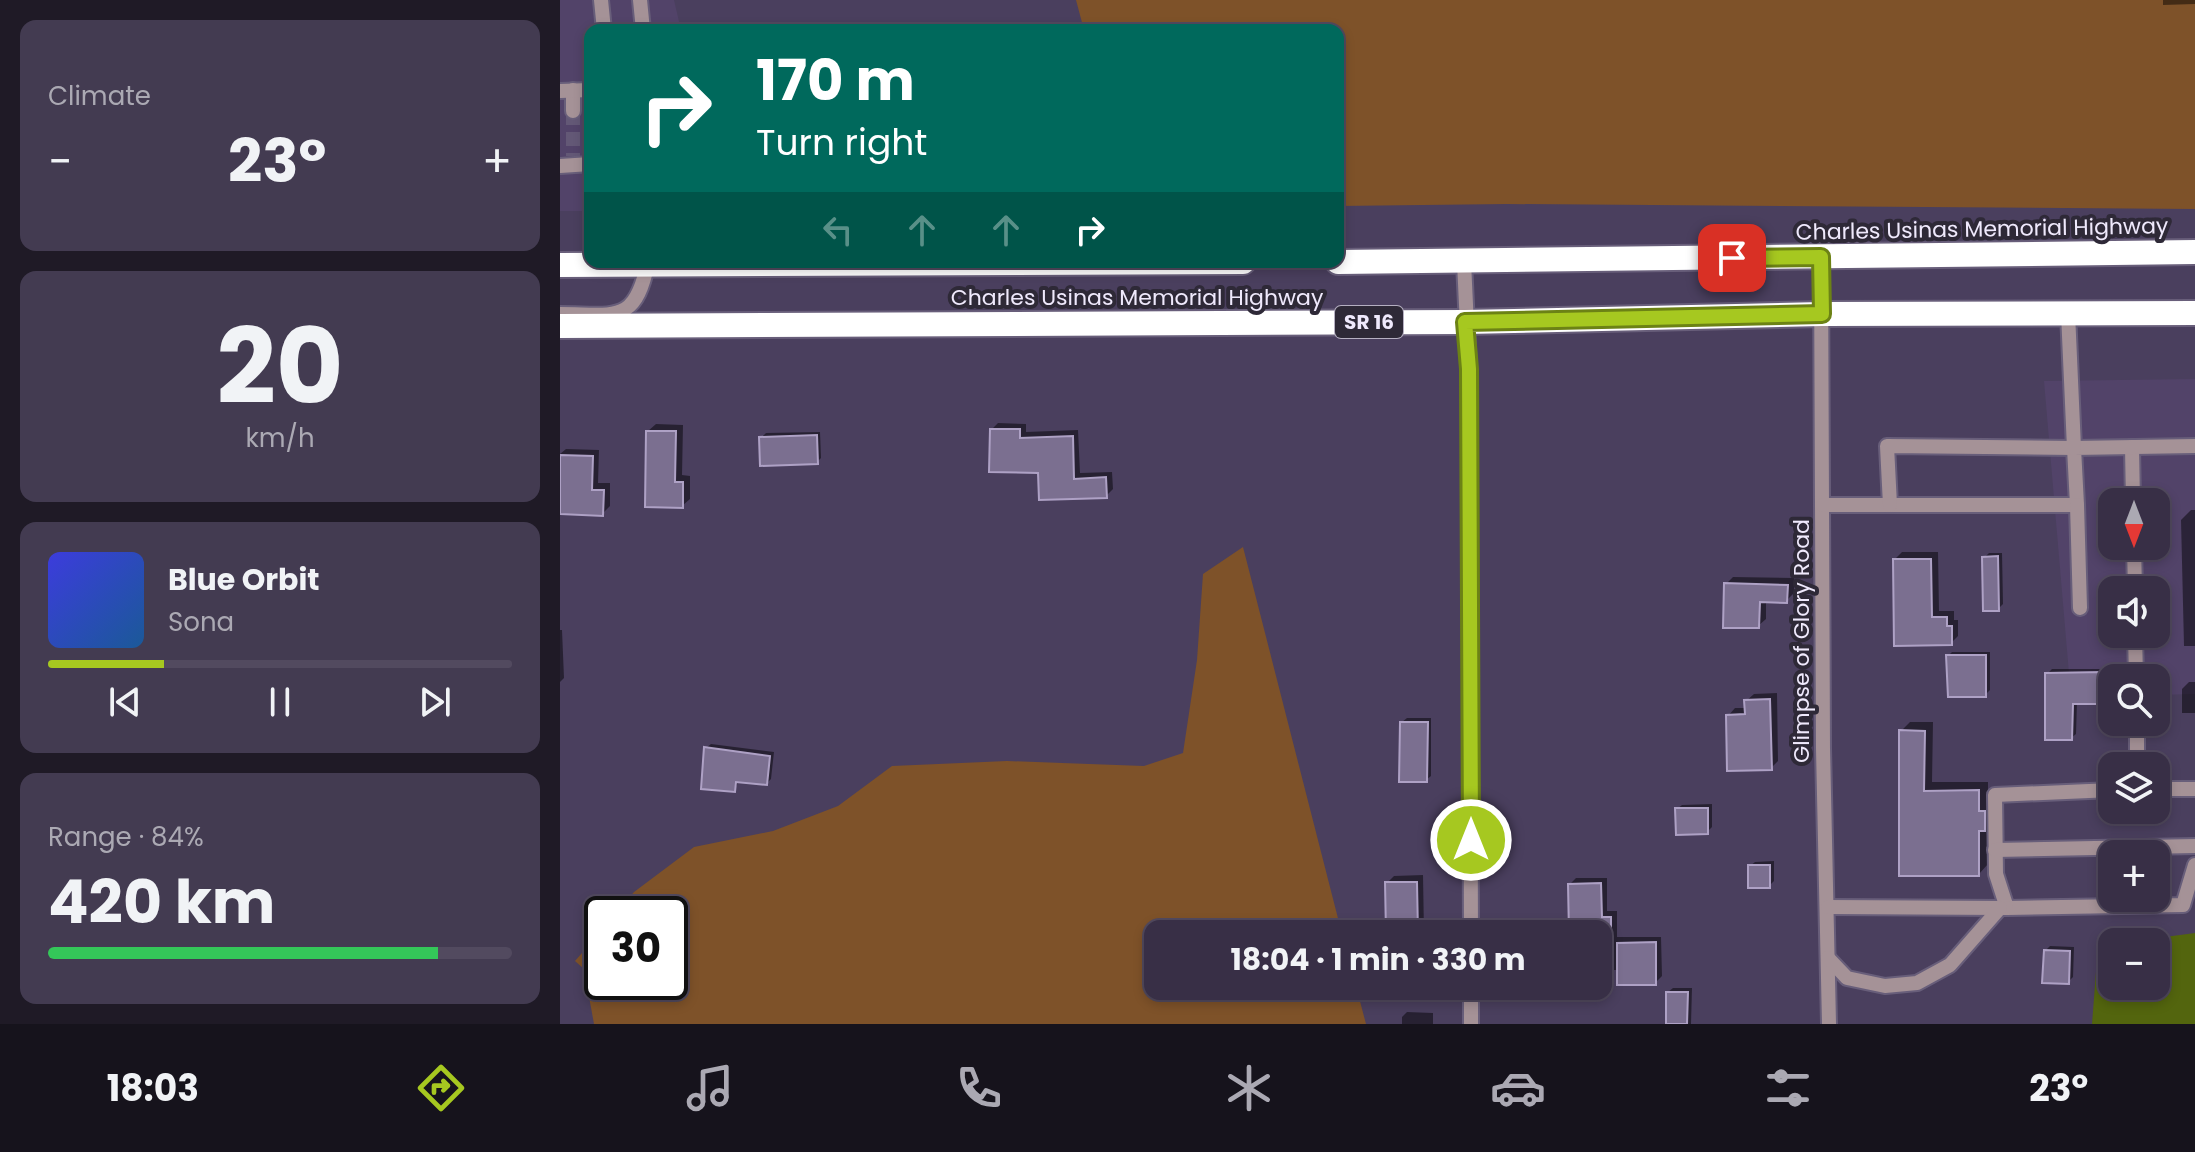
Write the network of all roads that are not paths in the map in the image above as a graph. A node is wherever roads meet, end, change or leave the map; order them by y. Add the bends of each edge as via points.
1 (601, 0) edge
2 (640, 0) edge
3 (603, 24) edge
4 (642, 24) edge
5 (566, 90) edge
6 (573, 111) tunnel mouth
7 (2195, 252) edge
8 (1821, 257) junction
9 (1344, 262) edge
10 (1464, 262) junction
11 (584, 264) edge
12 (560, 265) edge
13 (646, 268) edge
14 (2068, 313) junction
15 (2195, 313) edge
16 (560, 314) edge
17 (1822, 314) junction
18 (1465, 322) junction
19 (560, 326) edge
20 (2195, 446) edge
21 (2132, 447) junction
22 (2074, 448) junction
23 (2133, 488) edge
24 (1823, 505) junction
25 (1890, 505) junction
26 (2077, 505) junction
27 (2080, 608) dead end
28 (2170, 789) edge
29 (2195, 789) edge
30 (2098, 791) edge
31 (2195, 846) edge
32 (1995, 850) junction
33 (2195, 865) edge
34 (1828, 907) junction
35 (2003, 908) junction
36 (1471, 920) edge
37 (1828, 958) junction
38 (1471, 1000) edge
39 (1471, 1024) edge
40 (1829, 1024) edge

1 - 3 street
2 - 4 street
5 - 6 street
7 - 8 highway, Charles Usinas Memorial Highway
8 - 10 highway, Charles Usinas Memorial Highway
8 - 17 street, Glimpse of Glory Road
9 - 10 highway, Charles Usinas Memorial Highway
10 - 18 street
11 - 12 highway, Charles Usinas Memorial Highway
13 - 16 street via 631,307 612,314
14 - 15 highway, Charles Usinas Memorial Highway / SR 16
14 - 17 highway, Charles Usinas Memorial Highway / SR 16
14 - 22 street
17 - 18 highway, Charles Usinas Memorial Highway / SR 16
17 - 24 street, Glimpse of Glory Road
18 - 19 highway, Charles Usinas Memorial Highway / SR 16
18 - 36 street
20 - 21 street
21 - 22 street
21 - 23 street
22 - 25 street via 1887,446
22 - 26 street
24 - 25 street
24 - 34 street, Glimpse of Glory Road
25 - 26 street
26 - 27 street
28 - 29 street
30 - 32 street via 1995,795
31 - 32 street
32 - 35 street
33 - 35 street via 2183,905
34 - 35 street
34 - 37 street, Glimpse of Glory Road
35 - 37 street via 1950,965 1917,983 1885,986 1847,978
37 - 40 street, Glimpse of Glory Road
38 - 39 street

